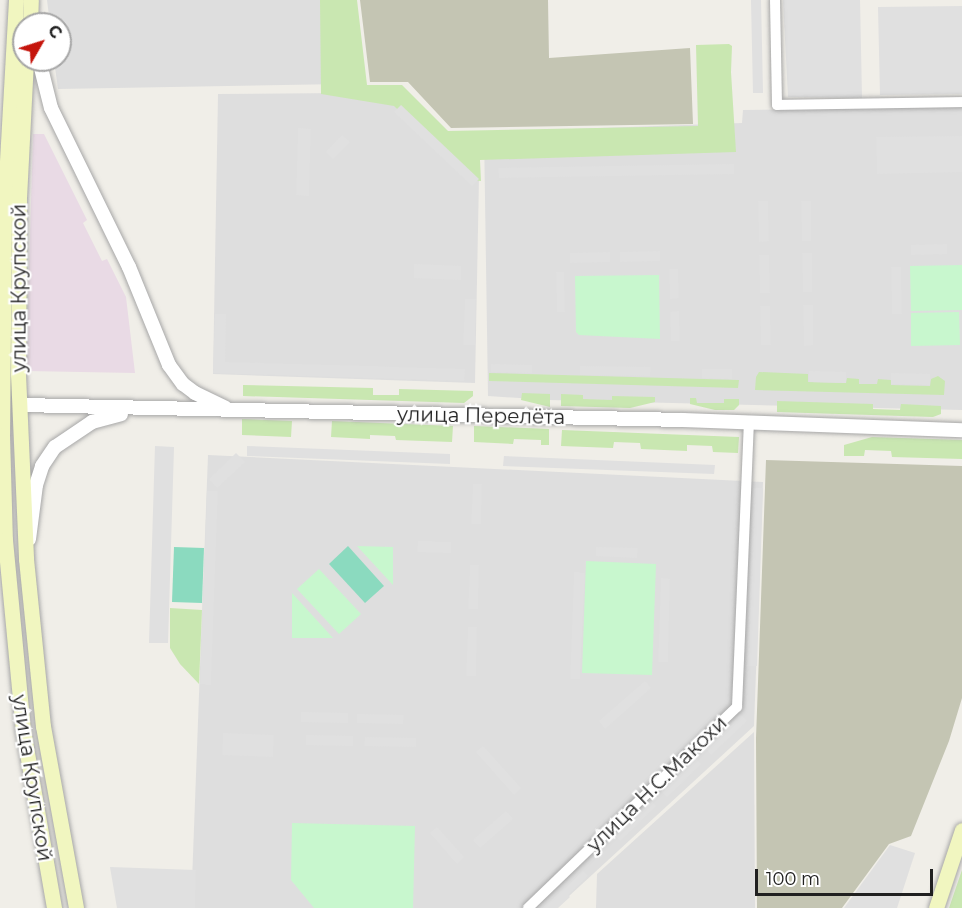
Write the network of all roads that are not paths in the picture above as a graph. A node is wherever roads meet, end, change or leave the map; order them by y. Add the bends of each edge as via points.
1 (16, 0) edge
2 (776, 0) edge
3 (25, 72) edge
4 (42, 72) edge
5 (962, 102) edge
6 (5, 103) edge
7 (2, 303) edge
8 (1, 405) edge
9 (22, 405) junction
10 (145, 410) junction
11 (234, 411) junction
12 (748, 424) junction
13 (962, 430) edge
14 (2, 498) edge
15 (26, 559) junction
16 (962, 830) edge
17 (54, 908) edge
18 (76, 908) edge
19 (528, 908) edge
20 (936, 908) edge

1 - 6 main road, улица Крупской
2 - 5 street via 777,105
3 - 9 main road, улица Крупской via 19,196 18,374
4 - 11 street via 51,108 129,267 169,365 195,393
6 - 7 main road, улица Крупской
7 - 8 main road, улица Крупской
8 - 9 main road, улица Перелёта
8 - 14 main road, улица Крупской
9 - 10 street, улица Перелёта
9 - 15 main road, улица Крупской
10 - 11 street, улица Перелёта
10 - 15 street via 92,422 55,447 36,484
11 - 12 street, улица Перелёта
12 - 13 street, улица Перелёта
12 - 19 street, улица Н.С.Макохи via 737,707
14 - 17 main road, улица Крупской via 23,730
15 - 18 main road, улица Крупской via 43,726
16 - 20 main road

